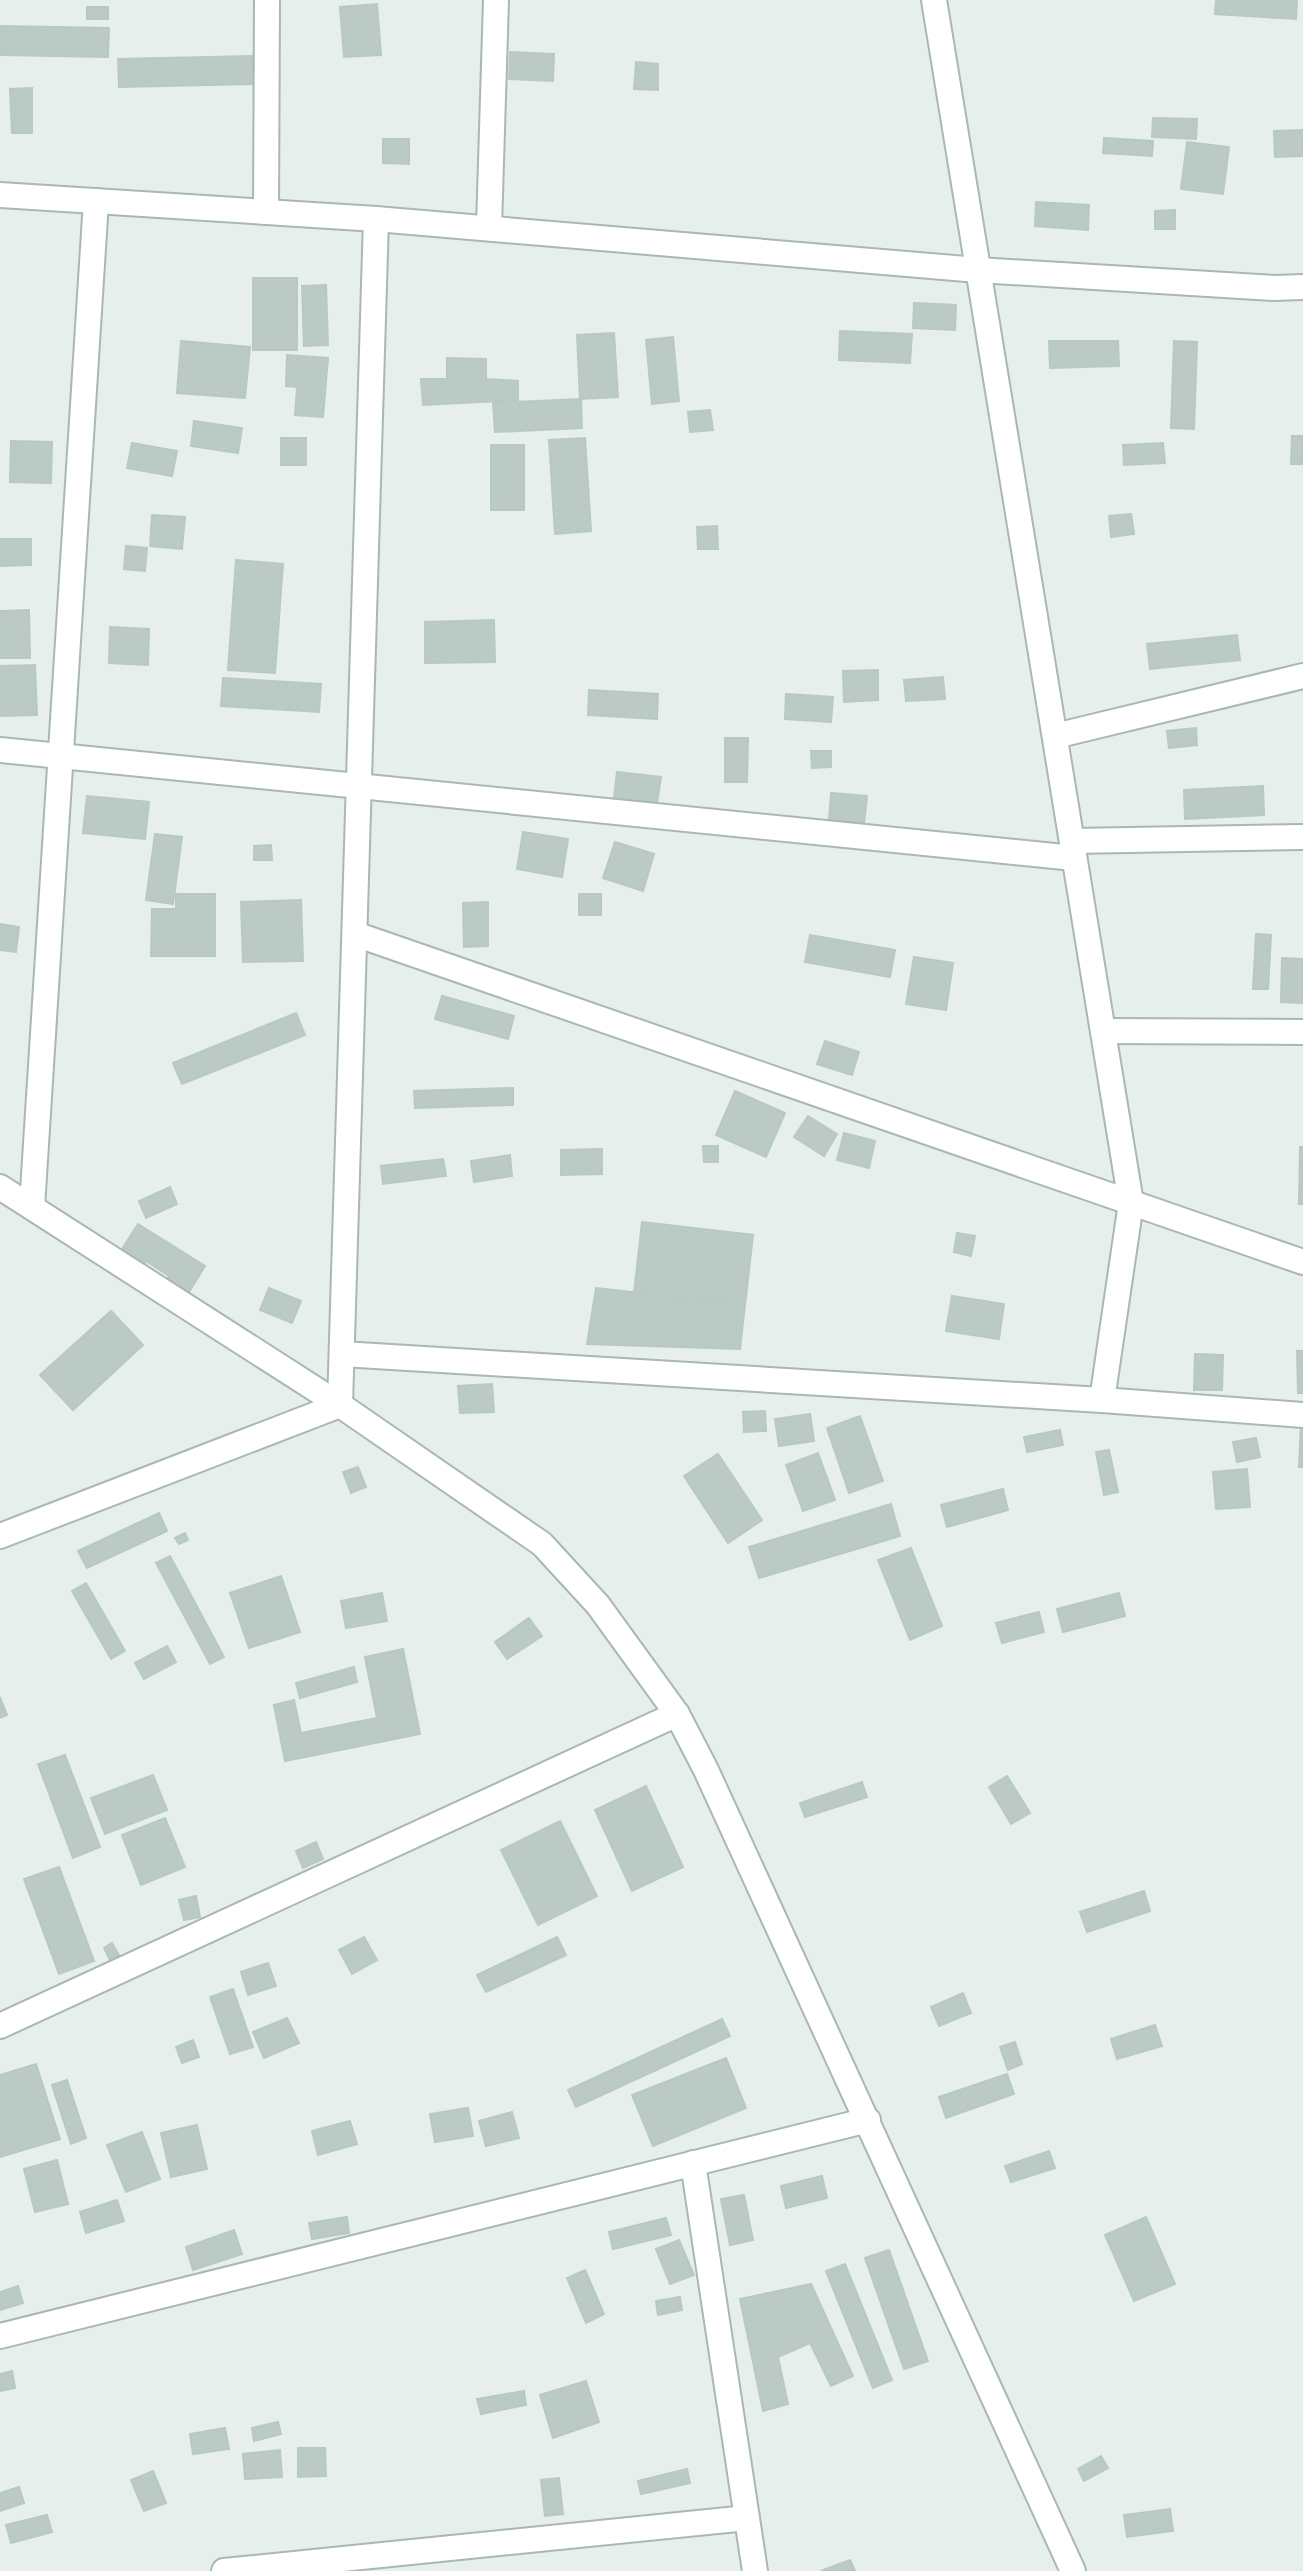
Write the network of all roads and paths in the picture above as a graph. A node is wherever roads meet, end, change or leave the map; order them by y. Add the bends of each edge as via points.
1 (267, 0) edge
2 (496, 0) edge
3 (934, 0) edge
4 (0, 195) edge
5 (96, 201) junction
6 (266, 212) junction
7 (376, 219) junction
8 (489, 227) junction
9 (978, 270) junction
10 (1303, 287) edge
11 (1303, 676) edge
12 (1055, 736) junction
13 (0, 750) edge
14 (60, 756) junction
15 (359, 786) junction
16 (1303, 837) edge
17 (1073, 849) junction
18 (355, 934) junction
19 (1103, 1031) junction
20 (1303, 1032) edge
21 (0, 1187) edge
22 (1131, 1203) junction
23 (32, 1207) junction
24 (1303, 1262) edge
25 (342, 1354) junction
26 (1102, 1400) junction
27 (340, 1405) junction
28 (1303, 1415) edge
29 (0, 1536) edge
30 (677, 1714) junction
31 (0, 2026) edge
32 (868, 2120) junction
33 (693, 2163) junction
34 (0, 2336) edge
35 (747, 2518) junction
36 (224, 2571) edge
37 (755, 2571) edge
38 (1073, 2571) edge

1 - 6 street
2 - 8 street
3 - 9 street
4 - 5 street
5 - 6 street
5 - 14 street
6 - 7 street
7 - 8 street
7 - 15 street
8 - 9 street
9 - 10 street
9 - 12 street
11 - 12 street
12 - 17 street
13 - 14 street
14 - 15 street
14 - 23 street
15 - 17 street
15 - 18 street
16 - 17 street
17 - 19 street
18 - 22 street
18 - 25 street
19 - 20 street
19 - 22 street
21 - 23 street
22 - 24 street
22 - 26 street
23 - 27 street
25 - 26 street
25 - 27 street
26 - 28 street
27 - 29 street
27 - 30 street via 542,1544 598,1605
30 - 31 street
30 - 32 street
32 - 33 street
32 - 38 street
33 - 34 street
33 - 35 street
35 - 36 street
35 - 37 street

